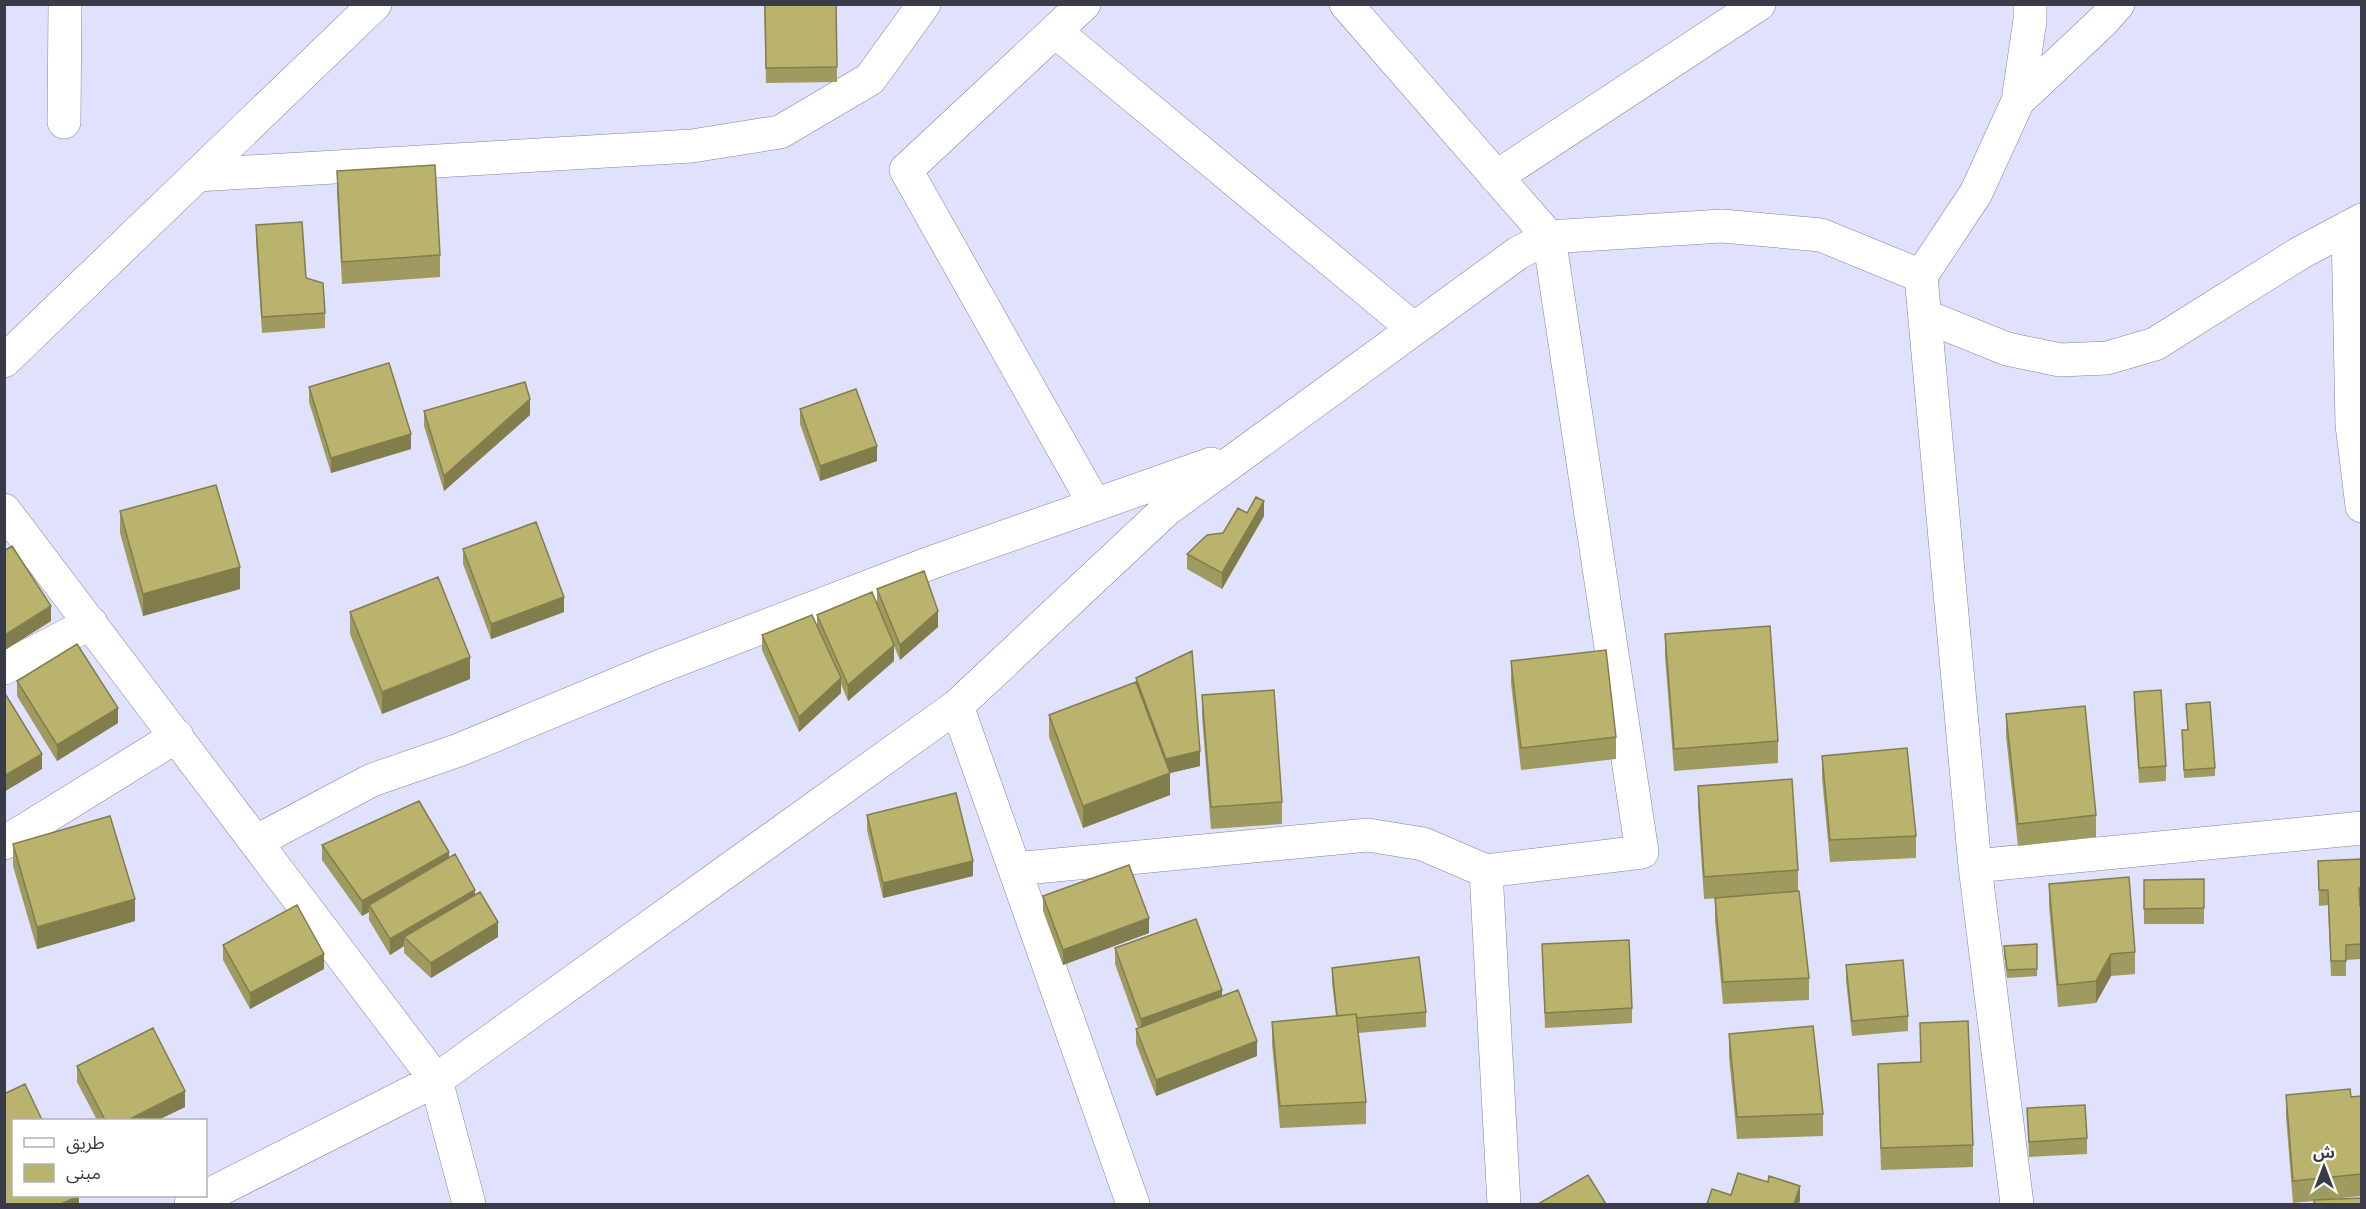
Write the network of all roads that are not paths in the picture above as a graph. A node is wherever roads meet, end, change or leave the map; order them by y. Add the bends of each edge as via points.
1 (65, 4) edge
2 (375, 4) edge
3 (924, 4) edge
4 (1084, 4) edge
5 (1346, 4) edge
6 (1759, 4) edge
7 (2030, 4) edge
8 (2118, 4) edge
9 (1055, 31) junction
10 (2018, 101) junction
11 (64, 122) dead end
12 (197, 176) junction
13 (1496, 177) junction
14 (2355, 223) edge
15 (1550, 237) junction
16 (1921, 276) junction
17 (1925, 316) junction
18 (1414, 330) junction
19 (4, 361) edge
20 (1247, 451) junction
21 (1095, 505) junction
22 (2361, 506) edge
23 (4, 510) edge
24 (91, 623) junction
25 (4, 668) edge
26 (957, 706) junction
27 (177, 736) junction
28 (2361, 828) edge
29 (257, 841) junction
30 (4, 843) edge
31 (1975, 866) junction
32 (1015, 869) junction
33 (1486, 871) junction
34 (436, 1080) junction
35 (207, 1196) edge
36 (205, 1197) edge
37 (191, 1204) edge
38 (469, 1204) edge
39 (1133, 1204) edge
40 (1504, 1204) edge
41 (2017, 1204) edge

1 - 11 street
2 - 12 street
3 - 12 street via 870,79 780,132 692,147
4 - 9 street
5 - 13 street
6 - 13 street
7 - 10 street
8 - 10 street
9 - 18 street
9 - 21 street via 906,170
10 - 16 street via 1976,193
12 - 19 street
13 - 15 street
14 - 17 street via 2155,344 2107,358 2060,360 2007,349
14 - 22 street via 2352,425
15 - 16 street via 1722,226 1821,235
15 - 18 street via 1518,254
15 - 33 street via 1642,852
16 - 17 street
17 - 31 street
18 - 20 street
20 - 21 street
20 - 26 street via 1166,510
21 - 29 street via 933,562 656,668 459,750 372,780
23 - 24 street
24 - 25 street
24 - 27 street
26 - 32 street
26 - 34 street
27 - 29 street
27 - 30 street
28 - 31 street
29 - 34 street
31 - 41 street
32 - 33 street via 1368,835 1423,844
32 - 39 street
33 - 40 street
34 - 35 street
34 - 38 street
36 - 37 street

